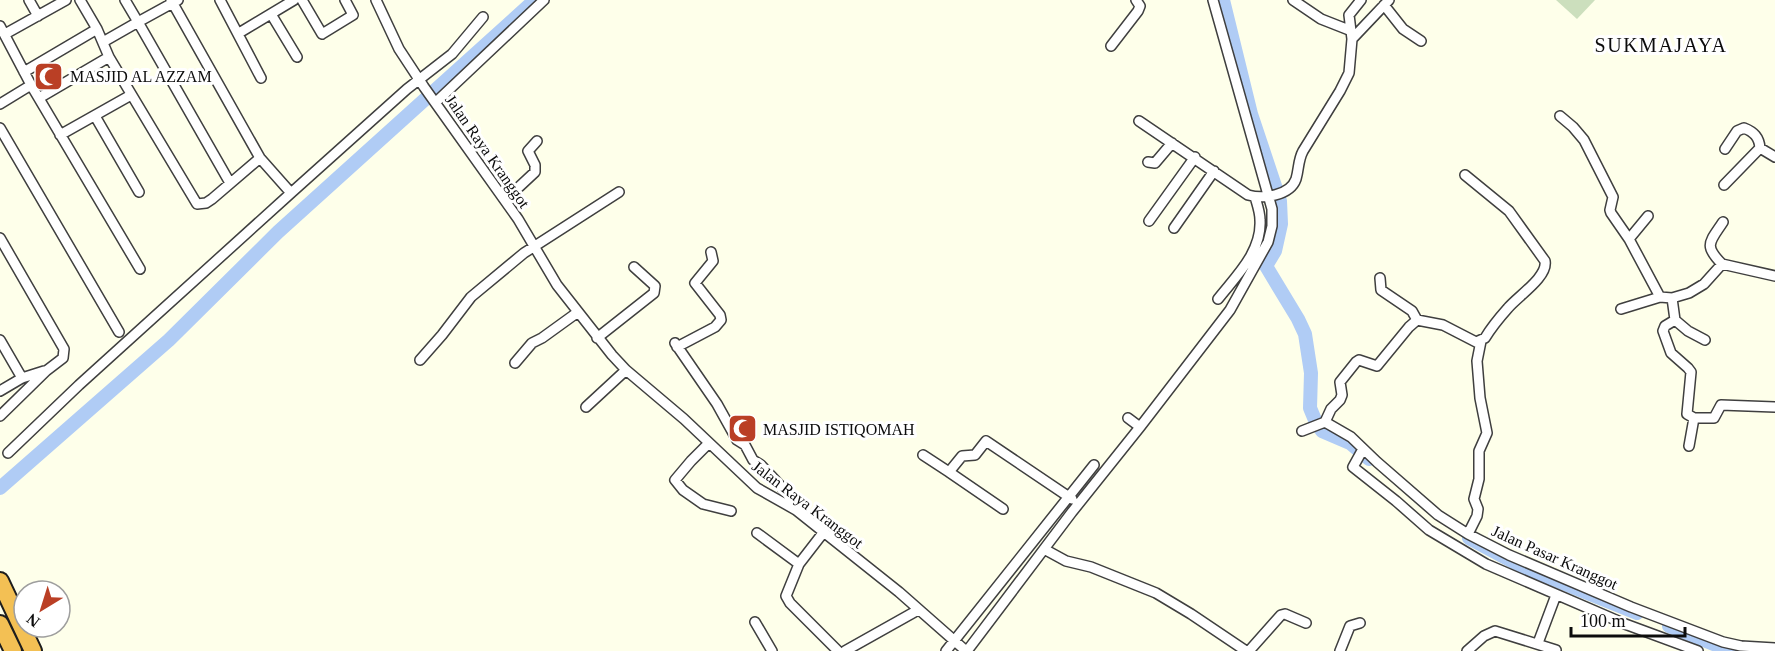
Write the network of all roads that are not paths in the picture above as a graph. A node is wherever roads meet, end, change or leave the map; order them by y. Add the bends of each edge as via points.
1 (29, 0) edge
2 (66, 0) edge
3 (80, 0) edge
4 (125, 0) edge
5 (220, 0) edge
6 (294, 0) edge
7 (302, 0) edge
8 (345, 0) edge
9 (376, 0) edge
10 (544, 0) edge
11 (1136, 0) edge
12 (1212, 0) edge
13 (1293, 0) edge
14 (1361, 0) edge
15 (174, 1) edge
16 (1387, 3) edge
17 (271, 14) junction
18 (38, 16) junction
19 (483, 17) dead end
20 (138, 22) junction
21 (97, 29) junction
22 (2, 30) edge
23 (238, 33) junction
24 (1350, 34) junction
25 (1421, 41) dead end
26 (103, 42) junction
27 (1111, 46) dead end
28 (110, 57) junction
29 (297, 57) dead end
30 (24, 72) junction
31 (261, 78) dead end
32 (31, 85) junction
33 (423, 86) junction
34 (131, 94) junction
35 (39, 98) junction
36 (435, 101) junction
37 (0, 104) edge
38 (95, 116) junction
39 (1560, 116) dead end
40 (1139, 121) dead end
41 (0, 128) edge
42 (60, 135) junction
43 (537, 141) dead end
44 (1172, 143) junction
45 (1760, 147) junction
46 (1725, 149) dead end
47 (1195, 157) junction
48 (1775, 157) edge
49 (260, 158) junction
50 (1148, 162) dead end
51 (1214, 171) junction
52 (1465, 175) dead end
53 (230, 183) junction
54 (1724, 185) dead end
55 (139, 192) dead end
56 (620, 192) dead end
57 (291, 193) junction
58 (1267, 195) junction
59 (505, 200) junction
60 (1648, 216) dead end
61 (1149, 221) dead end
62 (1723, 222) dead end
63 (1174, 228) dead end
64 (0, 238) edge
65 (1629, 239) junction
66 (534, 247) junction
67 (711, 252) dead end
68 (1722, 264) junction
69 (634, 267) dead end
70 (140, 269) dead end
71 (1775, 276) edge
72 (1380, 278) dead end
73 (1660, 297) junction
74 (1672, 298) junction
75 (1218, 299) dead end
76 (1621, 309) dead end
77 (578, 312) junction
78 (1417, 320) junction
79 (1676, 320) junction
80 (119, 332) dead end
81 (597, 338) junction
82 (0, 340) edge
83 (1705, 340) dead end
84 (1481, 341) junction
85 (420, 360) dead end
86 (516, 363) dead end
87 (626, 370) junction
88 (46, 371) junction
89 (22, 378) junction
90 (0, 391) edge
91 (586, 406) dead end
92 (1775, 407) edge
93 (0, 416) edge
94 (1694, 418) junction
95 (1323, 423) junction
96 (1305, 430) dead end
97 (709, 443) junction
98 (1689, 446) dead end
99 (1362, 450) junction
100 (8, 453) dead end
101 (922, 455) dead end
102 (1094, 465) dead end
103 (949, 472) junction
104 (1074, 500) junction
105 (1003, 509) dead end
106 (796, 510) junction
107 (731, 511) dead end
108 (757, 533) dead end
109 (823, 533) junction
110 (1468, 534) junction
111 (1044, 549) junction
112 (799, 564) junction
113 (0, 581) edge
114 (1556, 595) junction
115 (918, 610) junction
116 (755, 622) dead end
117 (1306, 623) dead end
118 (1360, 623) dead end
119 (0, 624) edge
120 (1538, 643) junction
121 (961, 647) edge
122 (1775, 648) edge
123 (1556, 650) edge
124 (14, 651) edge
125 (33, 651) edge
126 (772, 651) edge
127 (838, 651) edge
128 (845, 651) edge
129 (946, 651) edge
130 (1248, 651) edge
131 (1340, 651) edge
132 (1467, 651) edge
133 (1698, 651) edge

1 - 18 street
2 - 18 street
3 - 21 street
4 - 20 street
5 - 23 street
6 - 17 street
7 - 8 street via 322,34 353,15
9 - 33 street, Jalan Raya Kranggot via 399,49
10 - 36 street
11 - 27 street via 1138,11
12 - 58 street
13 - 24 street
14 - 24 street via 1348,15
15 - 20 street
15 - 49 street
16 - 24 street
16 - 25 street via 1403,29
17 - 23 street
17 - 29 street
18 - 22 street
19 - 33 street
20 - 26 street
20 - 53 street
21 - 26 street
21 - 30 street
22 - 30 street
23 - 31 street
24 - 58 street via 1351,66 1299,158 1295,182 1290,188
26 - 28 street
28 - 34 street
28 - 35 street
30 - 32 street
32 - 35 street
32 - 37 street
33 - 36 street, Jalan Raya Kranggot
33 - 57 street
34 - 38 street
34 - 53 street via 197,204 206,203
35 - 42 street
36 - 59 street, Jalan Raya Kranggot
38 - 42 street
38 - 55 street
39 - 65 street via 1584,140 1613,197 1611,213
40 - 44 street
41 - 80 street
42 - 70 street
43 - 59 street via 528,151 535,172
44 - 47 street
44 - 50 street via 1155,163
45 - 46 street via 1756,135 1744,128 1737,131
45 - 48 street
45 - 54 street
47 - 51 street
47 - 61 street
49 - 53 street
49 - 57 street
51 - 58 street via 1248,195
51 - 63 street
52 - 84 street via 1509,211 1546,266
56 - 66 street
57 - 100 street
58 - 75 street via 1255,248
58 - 104 street via 1272,209 1270,235 1241,293
59 - 66 street, Jalan Raya Kranggot
60 - 65 street
62 - 68 street via 1710,242 1712,253
64 - 88 street via 64,349 63,358
65 - 73 street
66 - 77 street, Jalan Raya Kranggot
66 - 85 street via 471,297
67 - 106 street via 713,261 695,283 721,320 716,327 676,345 737,440 746,445 753,460 778,483
68 - 71 street
68 - 74 street via 1704,284
69 - 81 street via 655,286 654,293
72 - 78 street via 1381,290 1412,311
73 - 74 street
73 - 76 street
74 - 79 street
77 - 81 street, Jalan Raya Kranggot
77 - 86 street via 532,343
78 - 84 street via 1443,325
78 - 95 street via 1377,366 1356,362 1341,382 1340,400
79 - 83 street
79 - 94 street via 1665,326 1664,337 1675,358 1690,370 1686,413
81 - 87 street, Jalan Raya Kranggot
82 - 89 street
84 - 110 street via 1477,361 1487,433 1479,451 1474,499 1477,516
87 - 91 street
87 - 97 street, Jalan Raya Kranggot
88 - 89 street
88 - 93 street
89 - 90 street
92 - 94 street via 1720,405 1715,417
94 - 98 street
95 - 96 street
95 - 99 street via 1351,438
97 - 106 street, Jalan Raya Kranggot via 757,488
97 - 107 street via 675,480 707,506
99 - 110 street, Jalan Pasar Kranggot via 1438,515
99 - 114 street, Jalan Pasar Kranggot via 1354,465 1428,530 1486,564
101 - 103 street
102 - 104 street
103 - 104 street via 962,456 975,455 984,441 989,441
103 - 105 street
104 - 111 street
104 - 121 street
106 - 109 street, Jalan Raya Kranggot
108 - 112 street
109 - 112 street
109 - 115 street, Jalan Raya Kranggot
110 - 122 street, Jalan Pasar Kranggot via 1631,607 1723,642
111 - 121 street
111 - 130 street via 1066,561 1156,593
112 - 127 street via 787,599
113 - 125 highway
114 - 120 street
114 - 133 street, Jalan Pasar Kranggot
115 - 121 street, Jalan Raya Kranggot
115 - 128 street
116 - 126 street
117 - 130 street via 1285,614 1279,616
118 - 131 street via 1350,626
119 - 124 highway
120 - 123 street
120 - 132 street via 1495,631
121 - 129 street

